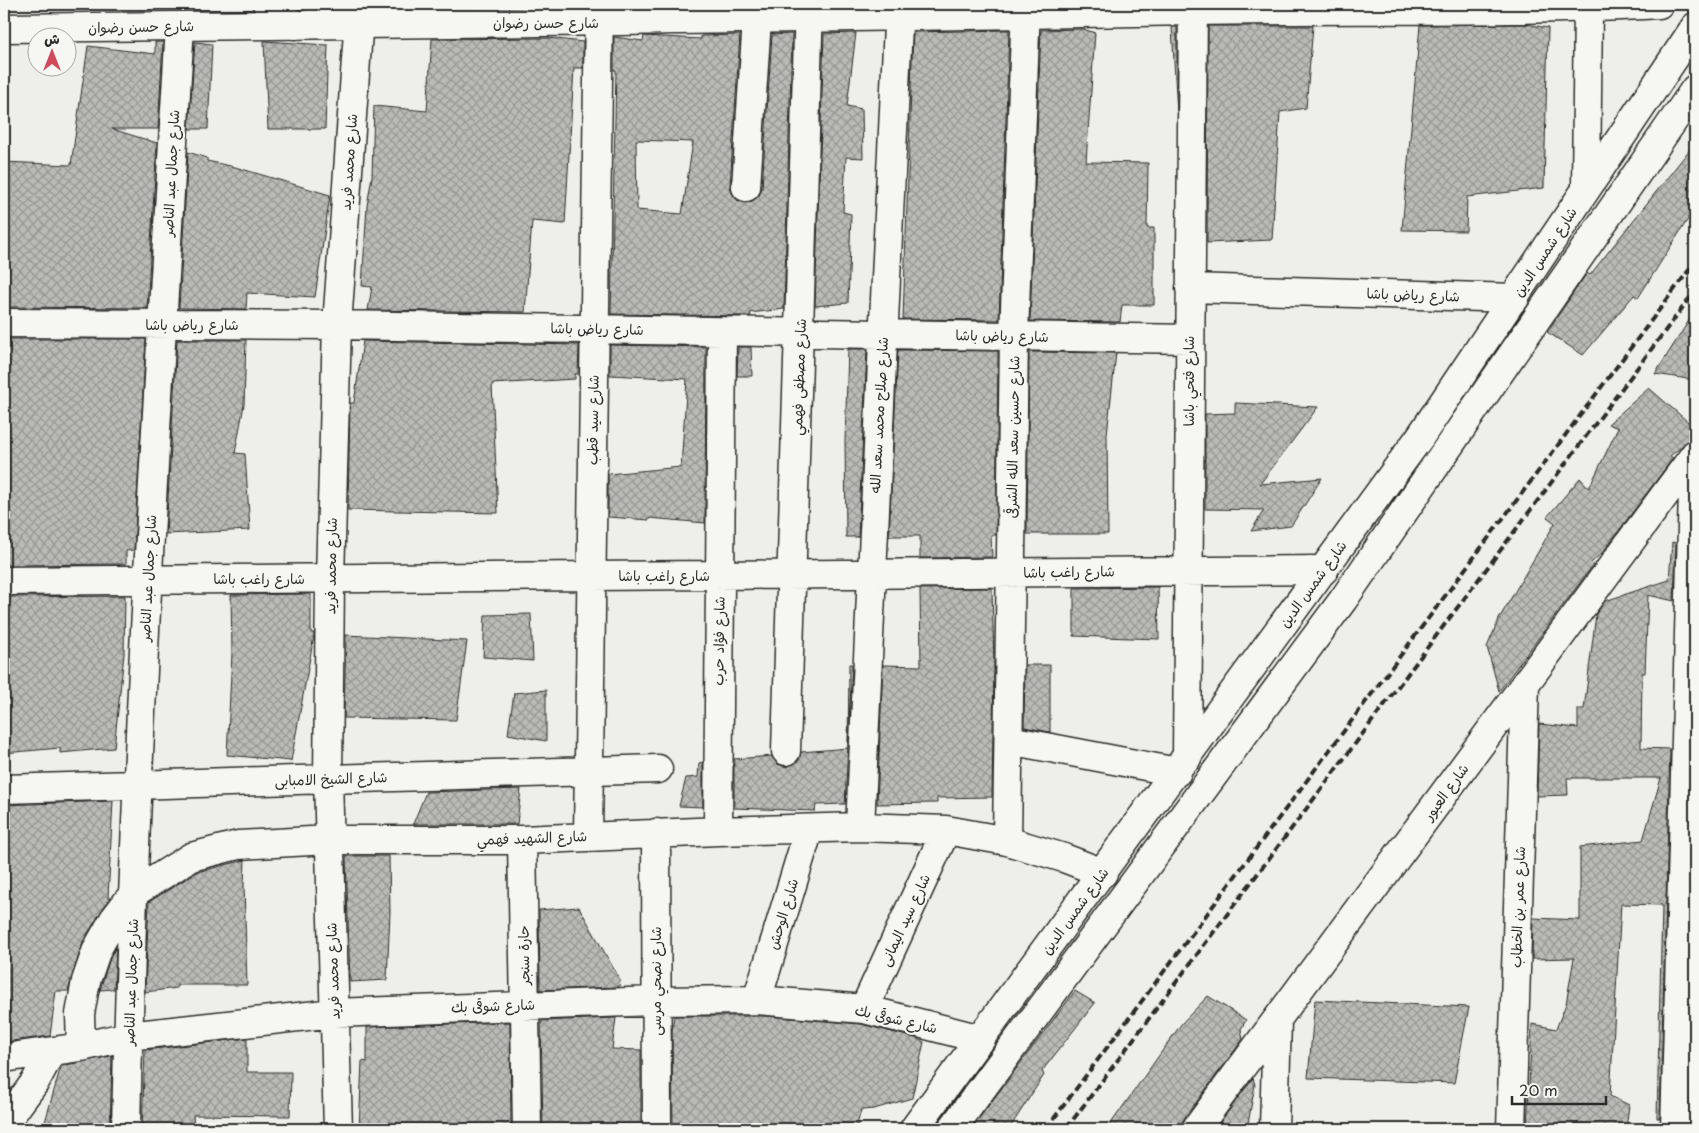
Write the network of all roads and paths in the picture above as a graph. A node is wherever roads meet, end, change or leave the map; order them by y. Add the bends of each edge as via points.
1 (267, 4) edge
2 (318, 4) edge
3 (1659, 4) edge
4 (1343, 6) edge
5 (1588, 6) edge
6 (1193, 8) edge
7 (1026, 9) edge
8 (809, 10) edge
9 (899, 10) edge
10 (758, 11) edge
11 (598, 13) edge
12 (354, 17) edge
13 (295, 25) junction
14 (180, 26) junction
15 (1695, 27) edge
16 (4, 28) edge
17 (1695, 89) edge
18 (746, 187) dead end
19 (1586, 188) junction
20 (1190, 288) junction
21 (1515, 298) junction
22 (4, 323) edge
23 (162, 324) junction
24 (337, 325) junction
25 (594, 329) junction
26 (722, 332) junction
27 (800, 333) junction
28 (883, 334) junction
29 (1014, 336) junction
30 (1190, 339) junction
31 (1420, 437) junction
32 (1446, 452) junction
33 (1694, 455) edge
34 (1324, 570) junction
35 (1188, 571) junction
36 (1011, 573) junction
37 (792, 574) junction
38 (872, 574) junction
39 (591, 576) junction
40 (720, 576) junction
41 (330, 579) junction
42 (148, 580) junction
43 (4, 581) edge
44 (1525, 684) junction
45 (1009, 740) junction
46 (786, 751) dead end
47 (1182, 765) junction
48 (658, 769) dead end
49 (589, 771) junction
50 (328, 779) junction
51 (139, 785) junction
52 (4, 789) edge
53 (860, 827) junction
54 (809, 829) junction
55 (946, 830) junction
56 (718, 831) junction
57 (656, 833) junction
58 (588, 837) junction
59 (329, 840) junction
60 (522, 840) junction
61 (1008, 841) junction
62 (1103, 873) junction
63 (134, 893) junction
64 (757, 1000) junction
65 (655, 1001) junction
66 (524, 1004) junction
67 (864, 1009) junction
68 (334, 1013) junction
69 (1277, 1020) junction
70 (128, 1036) junction
71 (981, 1039) junction
72 (81, 1048) junction
73 (51, 1052) junction
74 (4, 1058) edge
75 (4, 1124) edge
76 (126, 1129) edge
77 (338, 1129) edge
78 (526, 1129) edge
79 (657, 1129) edge
80 (914, 1129) edge
81 (952, 1129) edge
82 (1196, 1129) edge
83 (1274, 1129) edge
84 (1511, 1129) edge
85 (1675, 1129) edge

1 - 13 street
2 - 12 street
3 - 5 street, شارع حسن رضوان
4 - 5 street, شارع حسن رضوان
4 - 6 street, شارع حسن رضوان
5 - 19 street
6 - 7 street, شارع حسن رضوان
6 - 20 street, شارع فتحي باشا
7 - 9 street, شارع حسن رضوان
7 - 29 street, شارع حسين سعد الله الشرقى
8 - 9 street, شارع حسن رضوان
8 - 10 street, شارع حسن رضوان
8 - 27 street, شارع مصطفى فهمي
9 - 28 street, شارع صلاح محمد سعد الله
10 - 11 street, شارع حسن رضوان
10 - 18 street
11 - 12 street, شارع حسن رضوان
11 - 25 street, شارع سيد قطب
12 - 13 street, شارع حسن رضوان
12 - 24 street, شارع محمد فريد
13 - 14 street, شارع حسن رضوان
14 - 16 street, شارع حسن رضوان
14 - 23 street, شارع جمال عبد الناصر
15 - 19 street, شارع شمس الدين
17 - 32 street
19 - 21 street, شارع شمس الدين
20 - 21 street, شارع رياض باشا
20 - 30 street, شارع فتحي باشا
21 - 31 street, شارع شمس الدين
22 - 23 street, شارع رياض باشا
23 - 24 street, شارع رياض باشا
23 - 42 street, شارع جمال عبد الناصر
24 - 25 street, شارع رياض باشا
24 - 41 street, شارع محمد فريد
25 - 26 street, شارع رياض باشا
25 - 39 street, شارع سيد قطب
26 - 27 street, شارع رياض باشا
26 - 40 street, شارع فؤاد حرب
27 - 28 street, شارع رياض باشا
27 - 37 street, شارع مصطفى فهمي
28 - 29 street, شارع رياض باشا
28 - 38 street, شارع صلاح محمد سعد الله
29 - 30 street, شارع رياض باشا
29 - 36 street, شارع حسين سعد الله الشرقى
30 - 35 street, شارع فتحي باشا
31 - 32 street
31 - 34 street, شارع شمس الدين
32 - 81 street via 1343,600
33 - 44 street, شارع العبور
33 - 85 street
34 - 35 street, شارع راغب باشا
34 - 47 street, شارع شمس الدين
35 - 36 street, شارع راغب باشا
35 - 47 street, شارع فتحي باشا
36 - 38 street, شارع راغب باشا
36 - 45 street, شارع حسين سعد الله الشرقى
37 - 38 street, شارع راغب باشا
37 - 40 street, شارع راغب باشا
37 - 46 street, شارع مصطفى فهمي
38 - 53 street, شارع صلاح محمد سعد الله
39 - 40 street, شارع راغب باشا
39 - 41 street, شارع راغب باشا
39 - 49 street, شارع سيد قطب
40 - 56 street, شارع فؤاد حرب
41 - 42 street, شارع راغب باشا
41 - 50 street, شارع محمد فريد
42 - 43 street, شارع راغب باشا
42 - 51 street, شارع جمال عبد الناصر
44 - 69 street, شارع العبور
44 - 84 street, شارع عمر بن الخطاب
45 - 47 street
45 - 61 street, شارع حسين سعد الله الشرقى
47 - 62 street, شارع شمس الدين
48 - 49 street, شارع الشيخ الامبابى
49 - 50 street, شارع الشيخ الامبابى
49 - 58 street, شارع سيد قطب
50 - 51 street, شارع الشيخ الامبابى
50 - 59 street, شارع محمد فريد
51 - 52 street, شارع الشيخ الامبابى
51 - 63 street, شارع جمال عبد الناصر
53 - 54 street, شارع الشهيد فهمي
53 - 55 street, شارع الشهيد فهمي
54 - 56 street, شارع الشهيد فهمي
54 - 64 street, شارع الوحش
55 - 61 street, شارع الشهيد فهمي
55 - 67 street, شارع سيد اليمانى
56 - 57 street, شارع الشهيد فهمي
57 - 58 street, شارع الشهيد فهمي
57 - 65 street, شارع نصحي مرسى
58 - 60 street, شارع الشهيد فهمي
59 - 60 street, شارع الشهيد فهمي
59 - 63 street, شارع الشهيد فهمي via 238,845 191,857
59 - 68 street, شارع محمد فريد
60 - 66 street, حارة سنجر
61 - 62 street, شارع الشهيد فهمي
62 - 71 street, شارع شمس الدين
63 - 70 street, شارع جمال عبد الناصر
63 - 72 street, شارع الشهيد فهمي via 114,919 91,965 80,1014
64 - 65 street, شارع شوقى بك
64 - 67 street, شارع شوقى بك
65 - 66 street, شارع شوقى بك
65 - 79 street, شارع نصحي مرسى
66 - 68 street, شارع شوقى بك
66 - 78 street, حارة سنجر
67 - 71 street, شارع شوقى بك
68 - 70 street, شارع شوقى بك
68 - 77 street, شارع محمد فريد
69 - 82 street, شارع العبور
69 - 83 street
70 - 72 street, شارع شوقى بك
70 - 76 street, شارع جمال عبد الناصر
71 - 80 street, شارع شمس الدين
72 - 73 street, شارع شوقى بك
73 - 74 street, شارع شوقى بك
73 - 75 street via 35,1082

